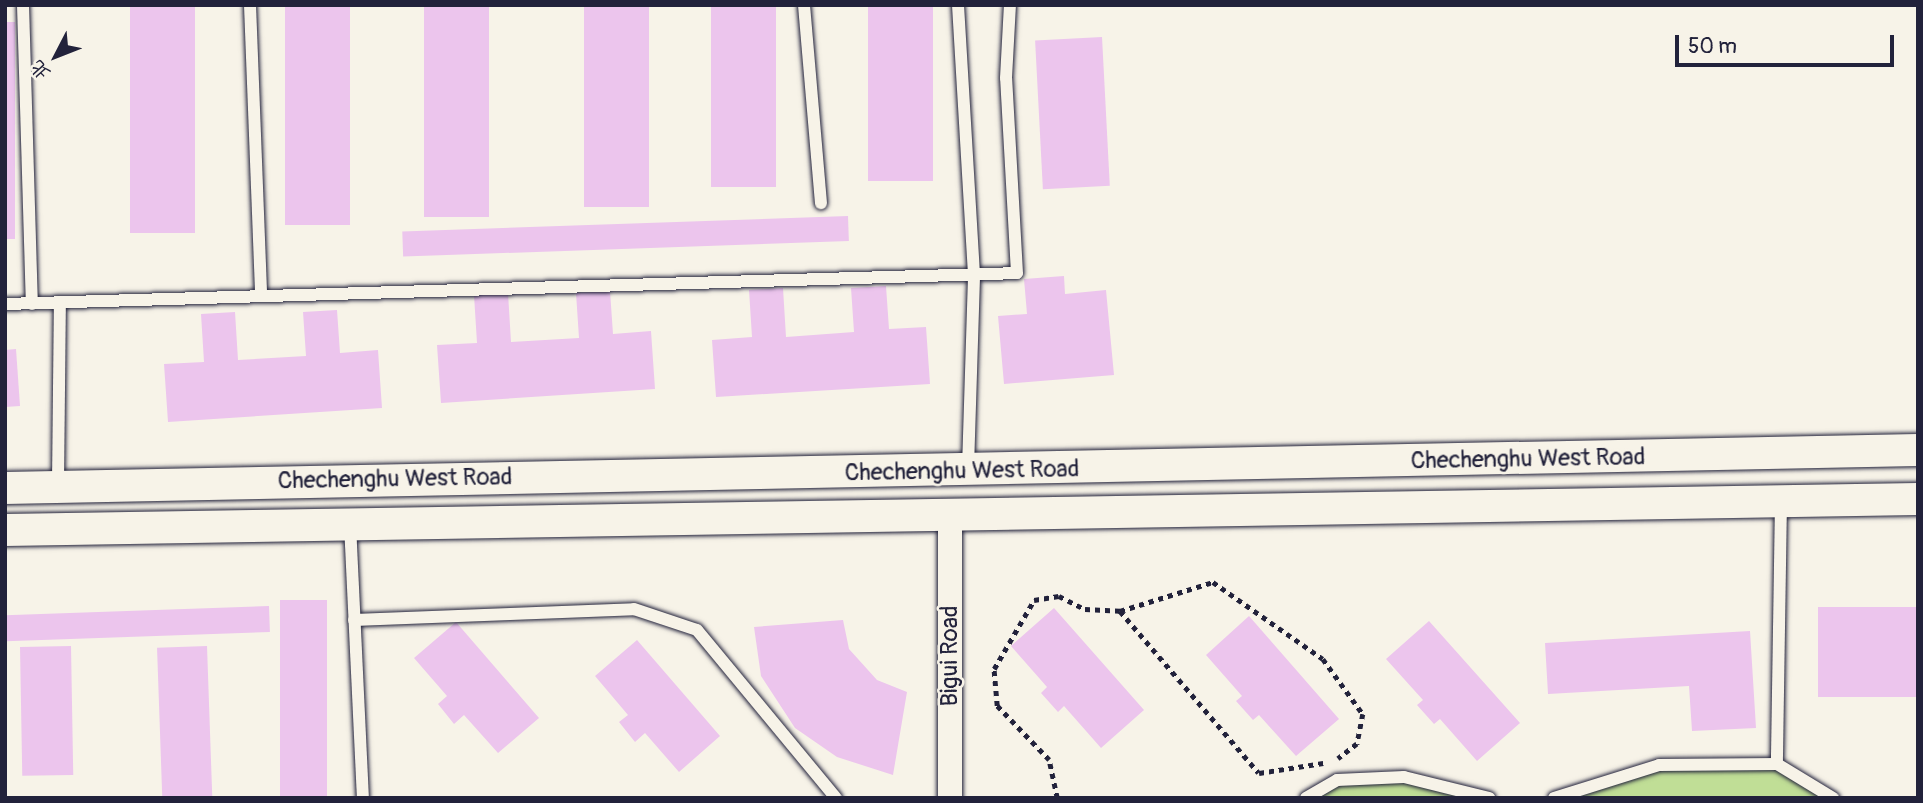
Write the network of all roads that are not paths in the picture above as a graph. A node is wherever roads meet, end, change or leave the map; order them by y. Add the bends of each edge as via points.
1 (23, 5) edge
2 (250, 5) edge
3 (804, 5) edge
4 (958, 5) edge
5 (1010, 5) edge
6 (821, 203) dead end
7 (974, 277) junction
8 (261, 296) junction
9 (60, 302) junction
10 (5, 304) edge
11 (32, 304) junction
12 (1918, 450) edge
13 (967, 471) junction
14 (58, 484) junction
15 (5, 488) edge
16 (1918, 499) edge
17 (1781, 501) junction
18 (950, 514) junction
19 (350, 523) junction
20 (5, 530) edge
21 (354, 620) junction
22 (1777, 764) junction
23 (363, 798) edge
24 (836, 798) edge
25 (950, 798) edge
26 (1306, 798) edge
27 (1489, 798) edge
28 (1554, 798) edge
29 (1833, 798) edge

1 - 11 lane
2 - 8 lane
3 - 6 lane
4 - 7 lane
5 - 7 lane via 1006,79 1017,273
7 - 8 lane
7 - 13 lane
8 - 9 lane
9 - 11 lane
9 - 14 lane
10 - 11 lane
12 - 13 street, Chechenghu West Road
13 - 14 street, Chechenghu West Road
14 - 15 street, Chechenghu West Road
16 - 17 street, Chechenghu West Road
17 - 18 street, Chechenghu West Road
17 - 22 lane
18 - 19 street, Chechenghu West Road
18 - 25 street, Bigui Road
19 - 20 street, Chechenghu West Road
19 - 21 lane
21 - 23 lane
21 - 24 lane via 634,609 697,630
22 - 28 lane via 1659,765
22 - 29 lane
26 - 27 lane via 1337,780 1404,777

